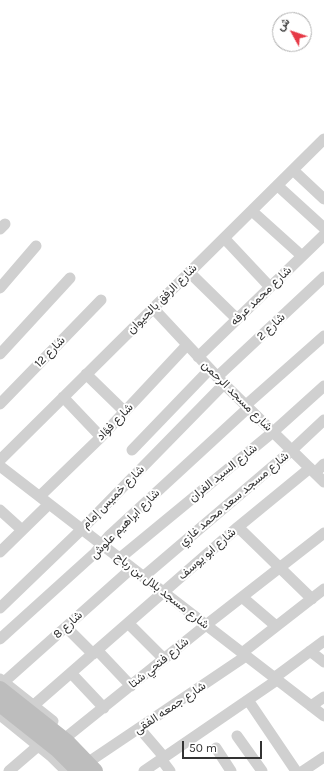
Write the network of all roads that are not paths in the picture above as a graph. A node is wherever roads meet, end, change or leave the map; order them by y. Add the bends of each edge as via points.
1 (324, 139) edge
2 (293, 170) junction
3 (278, 186) junction
4 (324, 200) edge
5 (252, 211) junction
6 (324, 228) edge
7 (324, 235) edge
8 (224, 238) junction
9 (36, 246) dead end
10 (302, 256) junction
11 (189, 272) junction
12 (324, 277) edge
13 (70, 278) dead end
14 (270, 287) junction
15 (0, 288) edge
16 (101, 300) dead end
17 (153, 308) junction
18 (237, 319) junction
19 (324, 336) edge
20 (187, 345) junction
21 (0, 354) edge
22 (198, 357) junction
23 (86, 374) junction
24 (217, 377) junction
25 (324, 386) edge
26 (63, 397) junction
27 (0, 404) edge
28 (247, 406) junction
29 (125, 412) junction
30 (324, 420) edge
31 (273, 432) junction
32 (101, 437) junction
33 (132, 450) dead end
34 (292, 450) junction
35 (0, 460) edge
36 (324, 464) edge
37 (0, 466) edge
38 (312, 470) junction
39 (324, 482) edge
40 (40, 496) junction
41 (49, 504) junction
42 (0, 510) edge
43 (238, 527) junction
44 (82, 529) junction
45 (22, 530) junction
46 (324, 533) edge
47 (102, 545) junction
48 (0, 552) edge
49 (120, 558) junction
50 (280, 567) junction
51 (132, 568) junction
52 (143, 576) junction
53 (324, 589) edge
54 (163, 592) junction
55 (242, 597) junction
56 (312, 599) junction
57 (0, 608) edge
58 (128, 623) junction
59 (206, 625) junction
60 (276, 626) junction
61 (66, 627) junction
62 (0, 639) edge
63 (324, 641) edge
64 (310, 651) junction
65 (95, 652) junction
66 (244, 655) junction
67 (164, 659) junction
68 (324, 662) edge
69 (71, 673) junction
70 (276, 679) junction
71 (1, 683) edge
72 (131, 686) junction
73 (324, 697) edge
74 (248, 700) junction
75 (0, 704) edge
76 (34, 705) junction
77 (311, 706) junction
78 (104, 708) junction
79 (324, 716) edge
80 (2, 720) edge
81 (140, 729) junction
82 (69, 735) junction
83 (237, 736) dead end
84 (38, 746) junction
85 (216, 748) dead end
86 (324, 757) edge
87 (162, 758) junction
88 (94, 765) edge
89 (8, 771) edge
90 (69, 771) edge
91 (102, 771) edge
92 (144, 771) edge
93 (170, 771) edge
94 (230, 771) edge
95 (262, 771) edge
96 (296, 771) edge
97 (303, 771) edge

1 - 2 street, شارع الرفق بالحيوان
2 - 3 street, شارع الرفق بالحيوان
2 - 4 street
3 - 5 street, شارع الرفق بالحيوان
3 - 6 street
5 - 8 street, شارع الرفق بالحيوان
5 - 10 street
7 - 10 street, شارع محمد عرفه
8 - 11 street, شارع الرفق بالحيوان
8 - 14 street
9 - 15 street
10 - 14 street, شارع محمد عرفه
11 - 17 street, شارع الرفق بالحيوان
11 - 18 street
12 - 24 street, شارع 2
13 - 21 street
14 - 18 street, شارع محمد عرفه
16 - 27 street, شارع 12
17 - 20 street, شارع مسجد الرحمن
17 - 23 street, شارع الرفق بالحيوان
18 - 22 street, شارع محمد عرفه
19 - 28 street, شارع ابراهيم علوش
20 - 22 street, شارع مسجد الرحمن
20 - 29 street, شارع فؤاد
22 - 24 street, شارع مسجد الرحمن
23 - 26 street, شارع الرفق بالحيوان
23 - 29 street
24 - 28 street, شارع مسجد الرحمن
24 - 33 street
24 - 44 street, شارع خميس إمام
25 - 31 street, شارع السيد الفران
26 - 32 street
26 - 35 street, شارع الرفق بالحيوان
28 - 31 street, شارع مسجد الرحمن
28 - 47 street, شارع ابراهيم علوش
29 - 32 street, شارع فؤاد
30 - 34 street, شارع مسجد سعد محمد غازي
31 - 34 street, شارع مسجد الرحمن
31 - 49 street, شارع السيد الفران
32 - 40 street, شارع فؤاد
34 - 38 street, شارع مسجد الرحمن
34 - 52 street, شارع مسجد سعد محمد غازي
36 - 38 street, شارع ابو يوسف
37 - 40 street, شارع مسجد بلال بن رباح
38 - 39 street, شارع مسجد الرحمن
38 - 43 street, شارع ابو يوسف
40 - 41 street, شارع مسجد بلال بن رباح
41 - 44 street, شارع مسجد بلال بن رباح
41 - 45 street
42 - 45 street
43 - 50 street
43 - 54 street, شارع ابو يوسف
44 - 47 street, شارع مسجد بلال بن رباح
44 - 57 street, شارع خميس إمام
45 - 48 street
46 - 50 street, شارع فتحي شتا
47 - 49 street, شارع مسجد بلال بن رباح
47 - 62 street, شارع ابراهيم علوش via 96,554
49 - 51 street, شارع مسجد بلال بن رباح
50 - 55 street, شارع فتحي شتا
50 - 56 street
51 - 52 street, شارع مسجد بلال بن رباح
51 - 61 street, شارع 8
52 - 54 street, شارع مسجد بلال بن رباح
53 - 56 street, شارع جمعه الفقى
54 - 58 street, شارع ابو يوسف
54 - 59 street, شارع مسجد بلال بن رباح
55 - 59 street, شارع فتحي شتا
55 - 60 street
56 - 60 street, شارع جمعه الفقى
58 - 65 street, شارع ابو يوسف
58 - 67 street
59 - 66 street, شارع مسجد بلال بن رباح
59 - 67 street, شارع فتحي شتا
60 - 66 street, شارع جمعه الفقى
61 - 65 street
61 - 71 street, شارع 8
63 - 64 street
64 - 68 street
64 - 70 street
65 - 69 street, شارع ابو يوسف
65 - 72 street
66 - 70 street, شارع مسجد بلال بن رباح
66 - 81 street, شارع جمعه الفقى
67 - 72 street, شارع فتحي شتا
69 - 76 street, شارع ابو يوسف
69 - 78 street
70 - 74 street
70 - 77 street, شارع مسجد بلال بن رباح
71 - 76 street
71 - 88 street
72 - 78 street, شارع فتحي شتا
73 - 77 street
74 - 87 street
74 - 96 street
75 - 90 street via 58,750
76 - 82 street
77 - 79 street, شارع مسجد بلال بن رباح
78 - 82 street, شارع فتحي شتا
80 - 84 street
81 - 87 street
81 - 88 street, شارع جمعه الفقى
82 - 88 street
83 - 95 street
84 - 89 street
84 - 90 street
85 - 94 street
86 - 97 street
87 - 92 street
87 - 93 street
88 - 91 street

